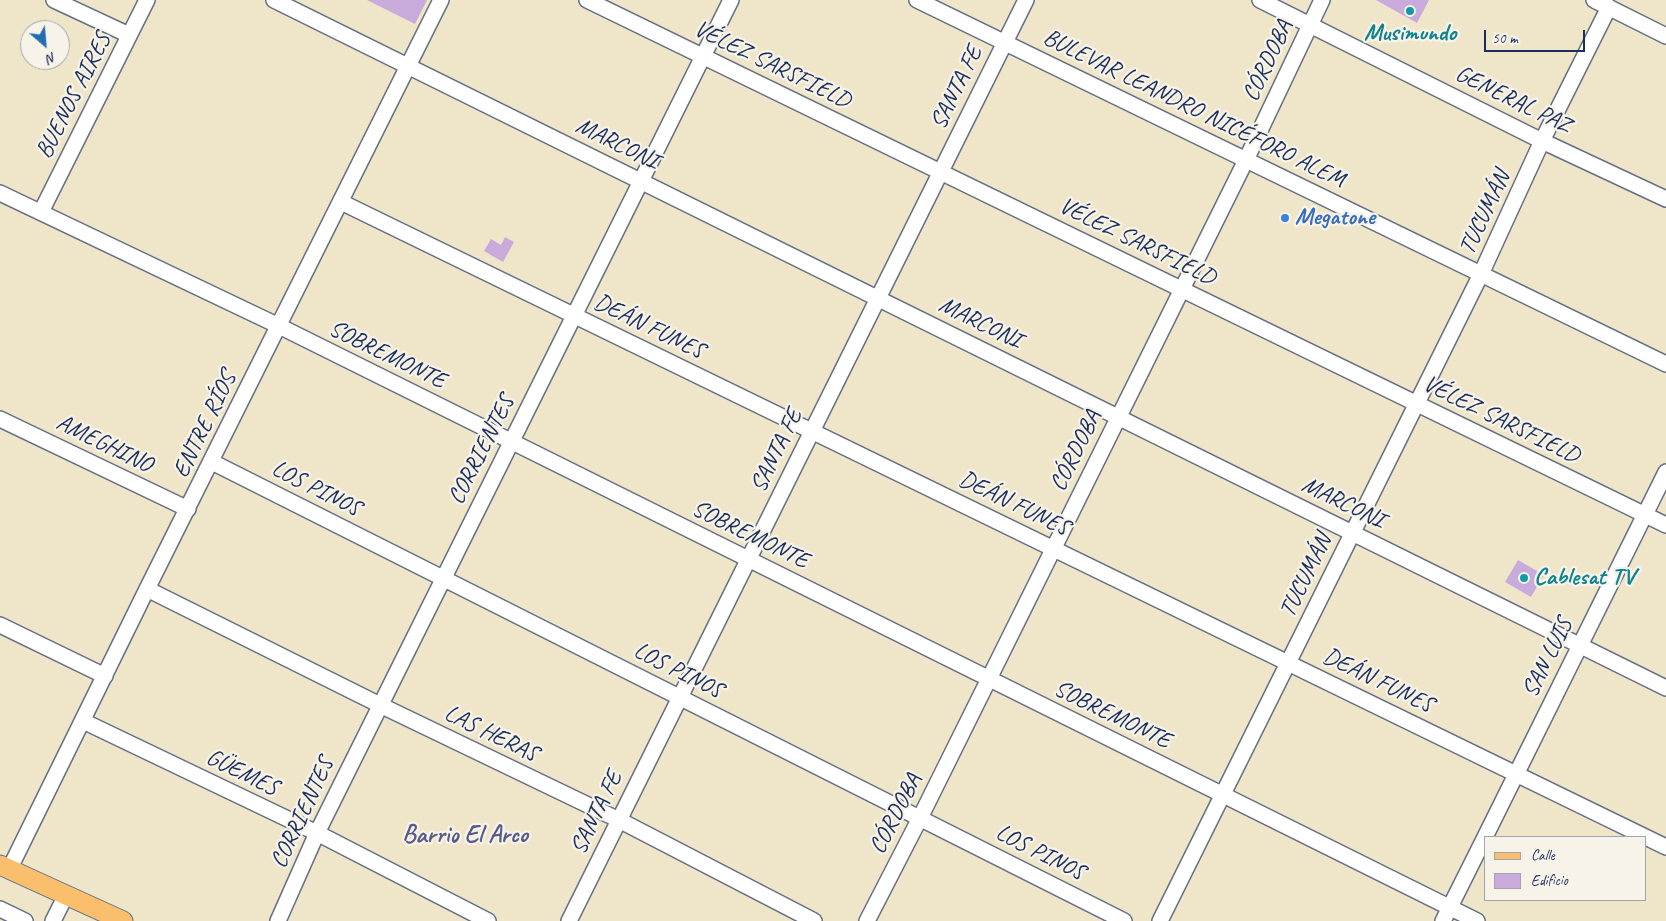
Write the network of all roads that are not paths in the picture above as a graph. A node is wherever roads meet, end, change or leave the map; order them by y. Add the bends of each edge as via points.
1 (54, 0) edge
2 (147, 0) edge
3 (274, 0) edge
4 (441, 0) edge
5 (587, 0) edge
6 (730, 0) edge
7 (918, 0) edge
8 (1026, 0) edge
9 (1260, 0) edge
10 (1322, 0) edge
11 (1594, 0) edge
12 (1609, 7) junction
13 (1311, 24) junction
14 (130, 35) junction
15 (1666, 36) edge
16 (1005, 43) junction
17 (703, 56) junction
18 (408, 66) junction
19 (1542, 140) junction
20 (1246, 160) junction
21 (941, 172) junction
22 (640, 181) junction
23 (0, 193) edge
24 (1666, 199) edge
25 (341, 202) junction
26 (41, 212) junction
27 (1481, 274) junction
28 (1182, 290) junction
29 (878, 298) junction
30 (574, 315) junction
31 (279, 326) junction
32 (1666, 364) edge
33 (1417, 404) junction
34 (1118, 417) junction
35 (0, 419) edge
36 (812, 431) junction
37 (512, 442) junction
38 (212, 462) junction
39 (1666, 472) edge
40 (188, 509) junction
41 (1645, 515) junction
42 (1666, 525) edge
43 (1353, 533) junction
44 (1054, 548) junction
45 (749, 559) junction
46 (443, 578) junction
47 (147, 589) junction
48 (0, 625) edge
49 (1580, 645) junction
50 (1288, 663) junction
51 (105, 676) junction
52 (989, 679) junction
53 (1666, 688) edge
54 (680, 698) junction
55 (380, 705) junction
56 (83, 721) junction
57 (1516, 774) junction
58 (1223, 795) junction
59 (920, 818) junction
60 (619, 820) junction
61 (317, 833) junction
62 (1485, 836) edge
63 (1643, 836) edge
64 (1646, 837) edge
65 (1484, 839) edge
66 (1666, 847) edge
67 (5, 867) edge
68 (66, 896) junction
69 (0, 909) edge
70 (1447, 914) edge
71 (25, 921) edge
72 (53, 921) edge
73 (123, 921) edge
74 (278, 921) edge
75 (488, 921) edge
76 (569, 921) edge
77 (814, 921) edge
78 (867, 921) edge
79 (1124, 921) edge
80 (1160, 921) edge
81 (1477, 921) edge

1 - 14 street
2 - 14 street, BUENOS AIRES
3 - 18 street, MARCONI
4 - 18 street, ENTRE RÍOS
5 - 17 street, VÉLEZ SARSFIELD
6 - 17 street, CORRIENTES
7 - 16 street, BULEVAR LEANDRO NICÉFORO ALEM
8 - 16 street, SANTA FE
9 - 13 street, GENERAL PAZ
10 - 13 street, CÓRDOBA
11 - 12 street
12 - 15 street
12 - 19 street, TUCUMÁN
13 - 19 street, GENERAL PAZ
13 - 20 street, CÓRDOBA
14 - 26 street, BUENOS AIRES
16 - 20 street, BULEVAR LEANDRO NICÉFORO ALEM
16 - 21 street, SANTA FE
17 - 21 street, VÉLEZ SARSFIELD
17 - 22 street, CORRIENTES
18 - 22 street, MARCONI
18 - 25 street, ENTRE RÍOS
19 - 24 street, GENERAL PAZ
19 - 27 street, TUCUMÁN
20 - 27 street, BULEVAR LEANDRO NICÉFORO ALEM
20 - 28 street, CÓRDOBA
21 - 28 street, VÉLEZ SARSFIELD
21 - 29 street, SANTA FE
22 - 29 street, MARCONI
22 - 30 street, CORRIENTES
23 - 26 street, SOBREMONTE
25 - 30 street, DEÁN FUNES
25 - 31 street, ENTRE RÍOS
26 - 31 street, SOBREMONTE
27 - 32 street, BULEVAR LEANDRO NICÉFORO ALEM
27 - 33 street, TUCUMÁN
28 - 33 street, VÉLEZ SARSFIELD
28 - 34 street, CÓRDOBA
29 - 34 street, MARCONI
29 - 36 street, SANTA FE
30 - 36 street, DEÁN FUNES
30 - 37 street, CORRIENTES
31 - 37 street, SOBREMONTE
31 - 38 street, ENTRE RÍOS
33 - 41 street, VÉLEZ SARSFIELD
33 - 43 street, TUCUMÁN
34 - 43 street, MARCONI
34 - 44 street, CÓRDOBA
35 - 40 street, AMEGHINO
36 - 44 street, DEÁN FUNES
36 - 45 street, SANTA FE
37 - 45 street, SOBREMONTE
37 - 46 street, CORRIENTES
38 - 40 street, ENTRE RÍOS
38 - 46 street, LOS PINOS
39 - 41 street, SAN LUIS
40 - 47 street, ENTRE RÍOS
41 - 42 street, VÉLEZ SARSFIELD
41 - 49 street, SAN LUIS
43 - 49 street, MARCONI
43 - 50 street, TUCUMÁN
44 - 50 street, DEÁN FUNES
44 - 52 street, CÓRDOBA
45 - 52 street, SOBREMONTE
45 - 54 street, SANTA FE
46 - 54 street, LOS PINOS
46 - 55 street, CORRIENTES
47 - 51 street, ENTRE RÍOS
47 - 55 street, LAS HERAS
48 - 51 street
49 - 53 street, MARCONI
49 - 57 street, SAN LUIS
50 - 57 street, DEÁN FUNES
50 - 58 street, TUCUMÁN
51 - 56 street, ENTRE RÍOS
52 - 58 street, SOBREMONTE
52 - 59 street, CÓRDOBA
54 - 59 street, LOS PINOS
54 - 60 street, SANTA FE
55 - 60 street, LAS HERAS
55 - 61 street, CORRIENTES
56 - 61 street, GÜEMES
56 - 67 street, ENTRE RÍOS
57 - 62 street, SAN LUIS
57 - 63 street, DEÁN FUNES
58 - 70 street, SOBREMONTE
58 - 80 street, TUCUMÁN
59 - 78 street, CÓRDOBA
59 - 79 street, LOS PINOS
60 - 76 street, SANTA FE
60 - 77 street, LAS HERAS
61 - 74 street, CORRIENTES
61 - 75 street, GÜEMES
64 - 66 street, DEÁN FUNES
65 - 70 street, SAN LUIS
67 - 68 main road
68 - 72 street
68 - 73 main road
69 - 71 street
70 - 81 street, SOBREMONTE

